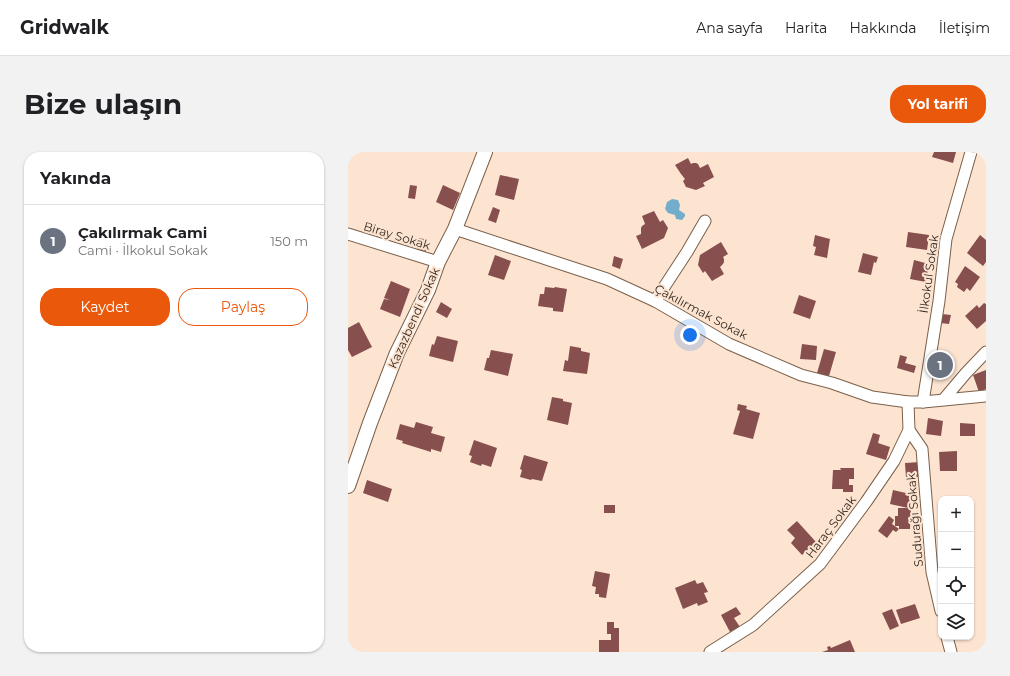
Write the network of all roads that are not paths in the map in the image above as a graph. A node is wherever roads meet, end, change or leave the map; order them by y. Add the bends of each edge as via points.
1 (485, 152) edge
2 (970, 152) edge
3 (705, 220) dead end
4 (455, 229) junction
5 (348, 234) edge
6 (438, 262) junction
7 (655, 301) junction
8 (986, 352) edge
9 (986, 396) edge
10 (944, 399) junction
11 (908, 402) junction
12 (923, 402) junction
13 (909, 430) junction
14 (348, 486) edge
15 (939, 604) edge
16 (948, 640) edge
17 (713, 651) edge
18 (951, 652) edge

1 - 4 street, Kazazbendi Sokak
2 - 12 street, İlkokul Sokak via 946,239
3 - 7 street
4 - 6 street, Kazazbendi Sokak
4 - 7 street, Çakılırmak Sokak via 607,279
5 - 6 street, Biray Sokak
6 - 14 street, Kazazbendi Sokak via 428,290 397,353
7 - 11 street, Çakılırmak Sokak via 729,344 802,375 872,397
8 - 10 street
9 - 10 street, Çakılırmak Sokak
10 - 12 street, Çakılırmak Sokak
11 - 12 street, Çakılırmak Sokak
11 - 13 street, Haraç Sokak
13 - 15 street, Sudurağı Sokak via 922,449 932,572
13 - 17 street, Haraç Sokak via 894,461 820,564 754,626
16 - 18 street

